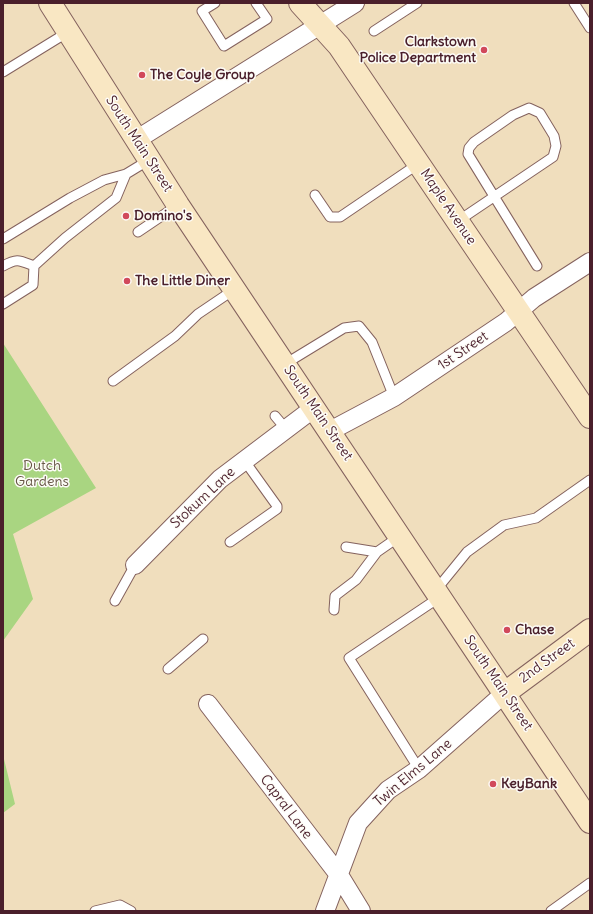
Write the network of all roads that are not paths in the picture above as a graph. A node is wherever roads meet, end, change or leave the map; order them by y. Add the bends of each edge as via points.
1 (50, 3) edge
2 (215, 3) edge
3 (256, 3) edge
4 (300, 3) edge
5 (355, 3) edge
6 (417, 3) edge
7 (574, 3) edge
8 (321, 25) junction
9 (590, 28) edge
10 (374, 31) dead end
11 (68, 32) junction
12 (3, 72) edge
13 (136, 140) junction
14 (149, 160) junction
15 (419, 164) junction
16 (126, 174) junction
17 (315, 196) dead end
18 (495, 196) junction
19 (178, 205) junction
20 (458, 221) junction
21 (138, 232) dead end
22 (3, 239) edge
23 (590, 262) edge
24 (3, 266) edge
25 (34, 266) junction
26 (537, 266) dead end
27 (234, 289) junction
28 (3, 304) edge
29 (519, 311) junction
30 (285, 364) junction
31 (113, 381) dead end
32 (394, 397) junction
33 (314, 408) junction
34 (590, 417) edge
35 (330, 431) junction
36 (244, 460) junction
37 (590, 480) edge
38 (400, 536) junction
39 (230, 542) dead end
40 (346, 547) dead end
41 (377, 552) junction
42 (134, 565) joint
43 (438, 594) junction
44 (115, 601) dead end
45 (334, 610) dead end
46 (590, 630) edge
47 (203, 639) dead end
48 (168, 669) dead end
49 (505, 693) junction
50 (208, 704) dead end
51 (419, 769) junction
52 (590, 822) edge
53 (338, 875) junction
54 (590, 883) edge
55 (95, 911) edge
56 (131, 911) edge
57 (325, 911) edge
58 (361, 911) edge
59 (550, 911) edge

1 - 11 street, South Main Street
2 - 3 lane via 202,11 224,46 267,19
4 - 8 street, Maple Avenue
5 - 8 street
6 - 10 lane
7 - 9 lane
8 - 13 street
8 - 15 street, Maple Avenue via 339,46
11 - 12 lane
11 - 13 street, South Main Street
13 - 14 street, South Main Street
14 - 16 lane
14 - 19 street, South Main Street
15 - 17 lane via 340,217 330,217
15 - 20 street, Maple Avenue
16 - 22 lane via 104,180
16 - 25 lane via 116,198
18 - 18 lane via 553,157 556,146 554,136 540,113 529,108 512,115 469,148 468,154
18 - 20 lane
18 - 26 lane
19 - 21 lane
19 - 27 street, South Main Street
20 - 29 street, Maple Avenue
23 - 29 street, 1st Street via 534,298
24 - 25 lane via 18,260
25 - 28 lane via 33,286
27 - 30 street, South Main Street
27 - 31 lane
29 - 32 street, 1st Street
29 - 34 street, Maple Avenue
30 - 32 lane via 344,328 359,326 372,342
30 - 33 street, South Main Street
32 - 35 street, 1st Street
33 - 35 street, South Main Street
33 - 36 street, Stokum Lane via 280,422
35 - 38 street, South Main Street
36 - 39 lane via 277,508
36 - 42 street, Stokum Lane via 220,479
37 - 43 lane via 536,518 504,525 467,552
38 - 41 lane
38 - 43 street, South Main Street
40 - 41 lane
41 - 45 lane via 356,580 335,596
42 - 44 lane
43 - 49 street, South Main Street
43 - 51 lane via 350,658
46 - 49 street, 2nd Street
47 - 48 lane
49 - 51 street, Twin Elms Lane
49 - 52 street, South Main Street
50 - 53 street, Capral Lane
51 - 53 street, Twin Elms Lane via 388,790 358,824
53 - 57 street, Twin Elms Lane
53 - 58 street, Capral Lane
54 - 59 lane
55 - 56 lane via 120,905

